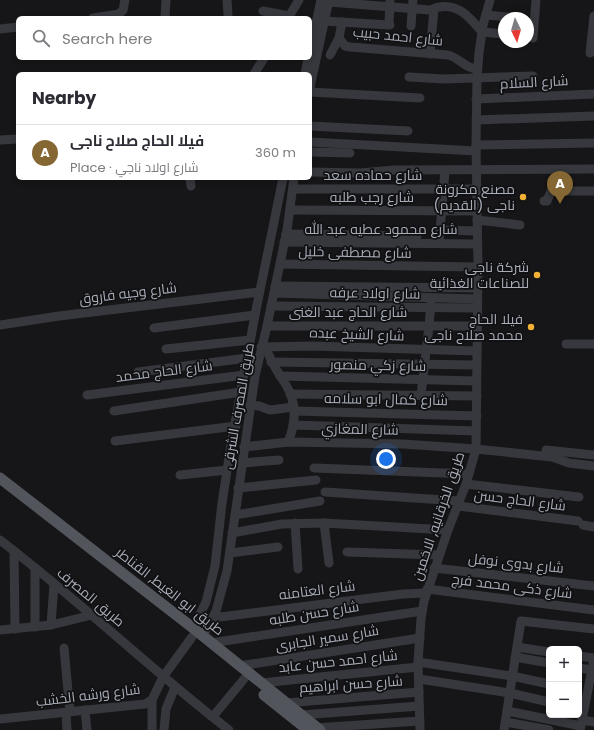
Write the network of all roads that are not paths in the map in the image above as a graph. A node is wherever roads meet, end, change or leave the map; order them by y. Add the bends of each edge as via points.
1 (125, 0) edge
2 (166, 0) edge
3 (228, 0) edge
4 (299, 0) edge
5 (490, 0) edge
6 (536, 0) edge
7 (326, 1) edge
8 (390, 4) edge
9 (413, 4) edge
10 (455, 4) edge
11 (437, 6) edge
12 (263, 12) dead end
13 (533, 12) edge
14 (228, 15) dead end
15 (486, 15) junction
16 (108, 16) edge
17 (165, 16) edge
18 (283, 16) edge
19 (289, 16) edge
20 (498, 16) edge
21 (594, 16) edge
22 (324, 21) junction
23 (342, 22) junction
24 (411, 26) dead end
25 (16, 27) edge
26 (0, 29) edge
27 (482, 32) junction
28 (498, 33) edge
29 (339, 38) junction
30 (312, 45) edge
31 (590, 52) dead end
32 (430, 54) junction
33 (330, 55) dead end
34 (263, 60) edge
35 (308, 60) edge
36 (255, 72) edge
37 (305, 72) edge
38 (477, 74) junction
39 (534, 76) dead end
40 (409, 77) dead end
41 (312, 78) edge
42 (312, 92) edge
43 (594, 94) edge
44 (420, 98) dead end
45 (476, 99) junction
46 (594, 116) edge
47 (476, 120) junction
48 (312, 126) edge
49 (408, 131) dead end
50 (16, 139) edge
51 (0, 140) edge
52 (312, 142) edge
53 (594, 143) edge
54 (476, 148) junction
55 (312, 152) edge
56 (350, 153) dead end
57 (594, 169) edge
58 (445, 171) junction
59 (477, 171) junction
60 (312, 172) edge
61 (283, 180) edge
62 (294, 180) edge
63 (293, 189) junction
64 (477, 189) junction
65 (443, 190) junction
66 (594, 192) edge
67 (544, 201) dead end
68 (291, 210) junction
69 (441, 211) junction
70 (477, 216) junction
71 (520, 225) dead end
72 (273, 227) junction
73 (440, 230) junction
74 (477, 231) junction
75 (286, 235) junction
76 (418, 236) dead end
77 (440, 243) junction
78 (477, 244) junction
79 (280, 264) junction
80 (478, 267) junction
81 (478, 288) junction
82 (275, 290) junction
83 (259, 292) junction
84 (431, 293) junction
85 (477, 303) junction
86 (271, 306) junction
87 (430, 308) junction
88 (255, 315) junction
89 (0, 325) edge
90 (267, 326) junction
91 (430, 326) junction
92 (477, 326) junction
93 (154, 328) dead end
94 (250, 340) junction
95 (566, 344) dead end
96 (594, 344) edge
97 (264, 347) junction
98 (166, 349) dead end
99 (427, 350) junction
100 (476, 351) junction
101 (247, 358) junction
102 (271, 362) junction
103 (425, 364) junction
104 (476, 365) junction
105 (138, 372) dead end
106 (244, 375) junction
107 (280, 376) junction
108 (423, 380) junction
109 (476, 381) junction
110 (241, 392) junction
111 (290, 394) junction
112 (86, 395) dead end
113 (421, 395) junction
114 (477, 396) junction
115 (250, 405) junction
116 (294, 409) junction
117 (114, 411) dead end
118 (476, 416) junction
119 (293, 425) junction
120 (236, 426) junction
121 (476, 430) junction
122 (115, 441) dead end
123 (288, 442) junction
124 (476, 446) junction
125 (244, 447) junction
126 (594, 455) edge
127 (278, 460) dead end
128 (242, 463) junction
129 (594, 466) edge
130 (314, 468) dead end
131 (227, 470) junction
132 (469, 474) junction
133 (180, 476) dead end
134 (0, 478) edge
135 (316, 480) dead end
136 (466, 484) junction
137 (0, 486) edge
138 (238, 488) junction
139 (325, 492) dead end
140 (579, 497) dead end
141 (320, 501) dead end
142 (458, 504) junction
143 (235, 515) junction
144 (295, 523) junction
145 (324, 523) junction
146 (594, 527) edge
147 (448, 530) junction
148 (232, 533) junction
149 (0, 540) edge
150 (278, 547) dead end
151 (14, 551) junction
152 (347, 552) dead end
153 (230, 553) junction
154 (439, 555) junction
155 (329, 563) dead end
156 (434, 568) junction
157 (36, 569) junction
158 (298, 569) dead end
159 (54, 584) junction
160 (594, 586) edge
161 (427, 591) junction
162 (594, 610) edge
163 (422, 611) junction
164 (92, 615) junction
165 (212, 618) junction
166 (52, 625) junction
167 (35, 627) junction
168 (15, 629) junction
169 (594, 629) edge
170 (0, 630) edge
171 (200, 636) junction
172 (420, 638) junction
173 (517, 647) junction
174 (64, 648) dead end
175 (546, 652) edge
176 (582, 656) edge
177 (515, 657) junction
178 (594, 658) edge
179 (546, 662) edge
180 (418, 665) junction
181 (239, 666) junction
182 (582, 668) edge
183 (592, 670) junction
184 (512, 676) junction
185 (163, 677) junction
186 (244, 679) junction
187 (418, 679) junction
188 (261, 683) junction
189 (546, 683) edge
190 (175, 687) junction
191 (587, 688) edge
192 (419, 692) junction
193 (510, 693) junction
194 (152, 700) junction
195 (546, 701) edge
196 (286, 703) junction
197 (419, 706) junction
198 (586, 708) edge
199 (85, 710) junction
200 (507, 711) junction
201 (68, 712) junction
202 (215, 714) dead end
203 (301, 715) junction
204 (0, 719) edge
205 (594, 722) edge
206 (581, 725) edge
207 (420, 726) edge
208 (505, 726) edge
209 (312, 729) edge
210 (67, 730) edge
211 (87, 730) edge
212 (152, 730) edge
213 (164, 730) edge
214 (229, 730) edge
215 (549, 730) edge

1 - 16 street via 121,13
2 - 17 street
3 - 14 street
4 - 19 street
5 - 15 street, طريق الخرقانيه, الاخمين
6 - 13 street
7 - 8 street
7 - 22 street
7 - 30 street
8 - 9 street
8 - 23 street via 390,24
9 - 11 street
9 - 24 street
10 - 11 street
10 - 27 street
11 - 32 street
12 - 18 street
15 - 20 street
15 - 27 street, طريق الخرقانيه, الاخمين
21 - 31 street
22 - 23 street
22 - 41 street
23 - 29 street
25 - 26 street
27 - 28 street
27 - 38 street, طريق الخرقانيه, الاخمين
29 - 32 street, شارع احمد حبيب via 345,46 350,47
29 - 33 street
32 - 38 street, شارع احمد حبيب via 452,56
34 - 36 street
35 - 37 street
38 - 39 street
38 - 40 street via 444,79
38 - 45 street, طريق الخرقانيه, الاخمين
42 - 44 street
43 - 45 street, شارع السلام
45 - 47 street, طريق الخرقانيه, الاخمين
46 - 47 street
47 - 54 street, طريق الخرقانيه, الاخمين
48 - 49 street
50 - 51 street
52 - 54 street
53 - 54 street
54 - 59 street, طريق الخرقانيه, الاخمين
55 - 56 street
57 - 59 street
58 - 59 street
58 - 60 street
58 - 65 street
59 - 64 street, طريق الخرقانيه, الاخمين
61 - 72 street, طريق المصرف الشرقى
62 - 63 street, طريق المصرف الشرقى
63 - 65 street, شارع حماده سعد
63 - 68 street, طريق المصرف الشرقى
64 - 65 street, شارع حماده سعد
64 - 70 street, طريق الخرقانيه, الاخمين
65 - 69 street
66 - 67 street via 551,192 547,201
68 - 69 street, شارع رجب طلبه
68 - 75 street, طريق المصرف الشرقى
69 - 70 street, شارع رجب طلبه
69 - 73 street
70 - 71 street, شارع رجب طلبه
70 - 74 street, طريق الخرقانيه, الاخمين
72 - 75 street
72 - 83 street, طريق المصرف الشرقى
73 - 74 street
73 - 77 street
74 - 78 street, طريق الخرقانيه, الاخمين
75 - 76 street
75 - 77 street, شارع محمود عطيه عبد الله
75 - 79 street, طريق المصرف الشرقى
77 - 78 street, شارع محمود عطيه عبد الله
78 - 80 street, طريق الخرقانيه, الاخمين
79 - 80 street, شارع مصطفى خليل
79 - 82 street, طريق المصرف الشرقى
80 - 81 street, طريق الخرقانيه, الاخمين
81 - 84 street
81 - 85 street, طريق الخرقانيه, الاخمين
82 - 84 street
82 - 86 street, طريق المصرف الشرقى
83 - 88 street, طريق المصرف الشرقى
83 - 89 street, شارع وجيه فاروق
84 - 85 street
84 - 87 street
85 - 87 street, شارع اولاد عرفه
85 - 92 street, طريق الخرقانيه, الاخمين
86 - 87 street, شارع اولاد عرفه
86 - 90 street, طريق المصرف الشرقى
87 - 91 street
88 - 93 street
88 - 94 street, طريق المصرف الشرقى
90 - 91 street, شارع الحاج عبد الغنى
90 - 97 street, طريق المصرف الشرقى
91 - 92 street, شارع الحاج عبد الغنى
91 - 99 street
92 - 100 street, طريق الخرقانيه, الاخمين
94 - 98 street
94 - 101 street, طريق المصرف الشرقى
95 - 96 street
97 - 99 street, شارع الشيخ عبده
97 - 102 street
97 - 115 street, طريق المصرف الشرقى
99 - 100 street, شارع الشيخ عبده
99 - 103 street
100 - 104 street, طريق الخرقانيه, الاخمين
101 - 105 street
101 - 106 street, طريق المصرف الشرقى
102 - 103 street
102 - 107 street
103 - 104 street
103 - 108 street
104 - 109 street, طريق الخرقانيه, الاخمين
106 - 110 street, طريق المصرف الشرقى
106 - 112 street, شارع الحاج محمد
107 - 108 street, شارع زكي منصور
107 - 111 street
108 - 109 street, شارع زكي منصور
108 - 113 street
109 - 114 street, طريق الخرقانيه, الاخمين
110 - 117 street
110 - 120 street, طريق المصرف الشرقى
111 - 113 street
111 - 116 street
113 - 114 street
114 - 118 street, طريق الخرقانيه, الاخمين
115 - 116 street, شارع كمال ابو سلامه via 270,410
115 - 125 street, طريق المصرف الشرقى
116 - 118 street, شارع كمال ابو سلامه
116 - 119 street
118 - 121 street, طريق الخرقانيه, الاخمين
119 - 121 street
119 - 123 street
120 - 122 street
120 - 131 street, طريق المصرف الشرقى
121 - 124 street, طريق الخرقانيه, الاخمين
123 - 124 street, شارع المغازي
123 - 125 street, شارع المغازي
124 - 126 street
124 - 129 street
124 - 132 street, طريق الخرقانيه, الاخمين
125 - 128 street, طريق المصرف الشرقى
127 - 128 street
128 - 138 street, طريق المصرف الشرقى
130 - 132 street
131 - 133 street
131 - 171 street, طريق المصرف الشرقى via 215,566
132 - 136 street, طريق الخرقانيه, الاخمين
134 - 171 main road, طريق ابو الغيط, القناطر
135 - 138 street
136 - 140 street
136 - 142 street, طريق الخرقانيه, الاخمين
137 - 171 main road, طريق ابو الغيط, القناطر
138 - 143 street, طريق المصرف الشرقى
139 - 142 street, شارع الحاج حسن
141 - 143 street
142 - 146 street, شارع الحاج حسن
142 - 147 street, طريق الخرقانيه, الاخمين
143 - 148 street, طريق المصرف الشرقى
144 - 145 street
144 - 148 street
144 - 158 street
145 - 147 street
145 - 155 street
147 - 154 street, طريق الخرقانيه, الاخمين
148 - 153 street, طريق المصرف الشرقى
149 - 151 street, طريق المصرف
150 - 153 street
151 - 157 street, طريق المصرف
151 - 168 street
152 - 154 street
153 - 165 street, طريق المصرف الشرقى
154 - 156 street, طريق الخرقانيه, الاخمين
156 - 160 street, شارع بدوى نوفل
156 - 161 street, طريق الخرقانيه, الاخمين
157 - 159 street, طريق المصرف
157 - 167 street
159 - 164 street, طريق المصرف
159 - 166 street
161 - 162 street, شارع ذكى محمد فرج
161 - 163 street, طريق الخرقانيه, الاخمين
161 - 165 street, شارع العتامنه
163 - 171 street, شارع حسن طلبه
163 - 172 street, طريق الخرقانيه, الاخمين
164 - 166 street
164 - 185 street, طريق المصرف
165 - 171 street, طريق المصرف الشرقى
166 - 167 street
167 - 168 street
168 - 170 street
169 - 173 street via 521,621
171 - 181 main road, طريق ابو الغيط, القناطر
171 - 185 street, شارع ورشه الخشب
171 - 186 main road, طريق ابو الغيط, القناطر
172 - 180 street, طريق الخرقانيه, الاخمين
172 - 181 street, شارع سمير الجابرى
173 - 175 street
173 - 177 street
174 - 201 street
176 - 178 street
177 - 179 street
177 - 184 street
178 - 183 street
180 - 184 street, شارع احمد حسن عابد
180 - 187 street, طريق الخرقانيه, الاخمين
180 - 188 street, شارع احمد حسن عابد
181 - 188 main road, طريق ابو الغيط, القناطر
182 - 183 street
183 - 191 street
184 - 189 street, شارع احمد حسن عابد
184 - 193 street
185 - 190 street, طريق المصرف
185 - 194 street, شارع ورشه الخشب
186 - 202 street
186 - 209 main road, طريق ابو الغيط, القناطر
187 - 192 street, طريق الخرقانيه, الاخمين
187 - 193 street
188 - 196 main road, طريق ابو الغيط, القناطر
190 - 213 street via 166,709
190 - 214 street, طريق المصرف
191 - 198 street
192 - 196 street, شارع حسن ابراهيم
192 - 197 street, طريق الخرقانيه, الاخمين
193 - 195 street
193 - 200 street
194 - 199 street, شارع ورشه الخشب via 145,704
194 - 212 street
196 - 203 main road, طريق ابو الغيط, القناطر
197 - 203 street
197 - 207 street, طريق الخرقانيه, الاخمين
198 - 206 street
199 - 201 street, شارع ورشه الخشب
199 - 211 street
200 - 206 street
200 - 208 street
201 - 204 street, شارع ورشه الخشب
201 - 210 street
203 - 209 main road, طريق ابو الغيط, القناطر
205 - 206 street
207 - 209 street
208 - 215 street

